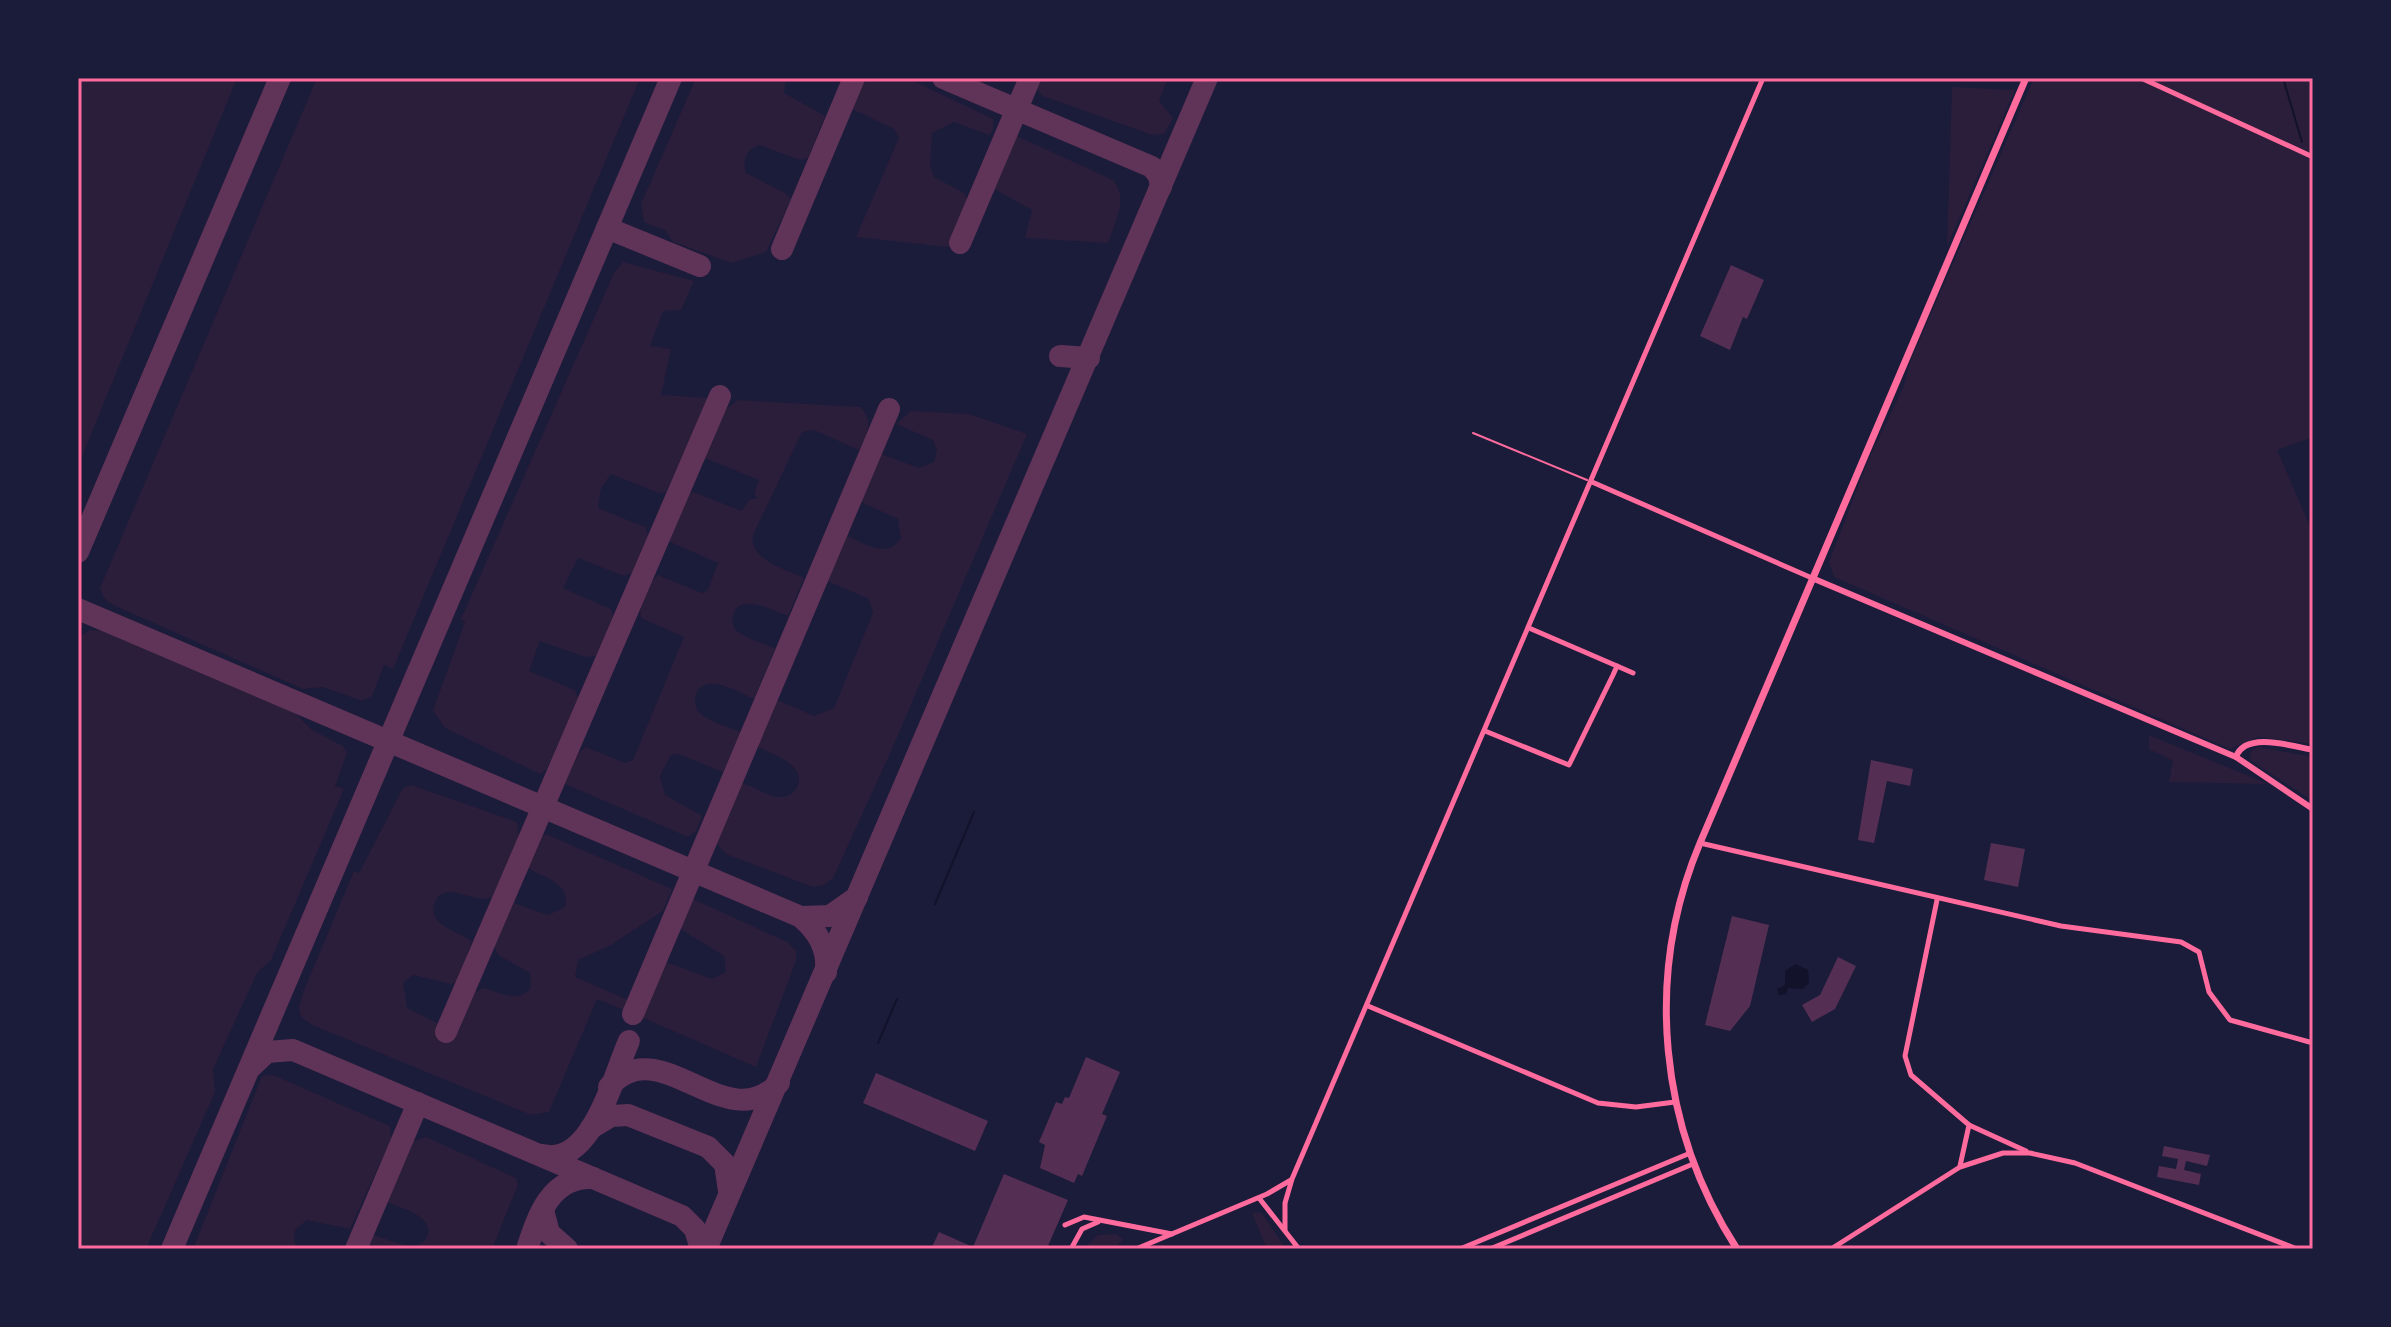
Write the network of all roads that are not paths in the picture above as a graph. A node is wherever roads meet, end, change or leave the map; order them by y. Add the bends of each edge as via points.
1 (1763, 78) edge
2 (2026, 78) edge
3 (2141, 78) edge
4 (2313, 157) edge
5 (1473, 433) dead end
6 (1592, 482) junction
7 (1812, 578) junction
8 (1529, 628) junction
9 (1617, 666) junction
10 (1633, 673) dead end
11 (1485, 731) junction
12 (2313, 750) edge
13 (2236, 757) junction
14 (2313, 809) edge
15 (1700, 843) junction
16 (1937, 900) junction
17 (1368, 1006) junction
18 (2313, 1043) edge
19 (1675, 1102) junction
20 (1969, 1125) junction
21 (2030, 1153) junction
22 (1688, 1154) junction
23 (1693, 1164) junction
24 (1960, 1167) junction
25 (1292, 1179) junction
26 (1259, 1198) junction
27 (1107, 1221) junction
28 (1518, 1224) junction
29 (1065, 1225) dead end
30 (1285, 1230) junction
31 (1173, 1234) junction
32 (1523, 1235) junction
33 (1071, 1249) edge
34 (1136, 1249) edge
35 (1299, 1249) edge
36 (1460, 1249) edge
37 (1490, 1249) edge
38 (1737, 1249) edge
39 (1831, 1249) edge
40 (2297, 1249) edge

1 - 6 street
2 - 7 main road
3 - 4 street
5 - 6 lane
6 - 7 street
6 - 8 street
7 - 13 street
7 - 15 main road
8 - 9 street
8 - 11 street
9 - 10 street
9 - 11 street via 1571,764
11 - 17 street
12 - 13 street via 2253,742 2240,748
13 - 14 street
15 - 16 street
15 - 19 main road via 1683,888 1668,957 1668,1055
16 - 18 street via 2091,932 2181,942 2199,952 2209,992 2230,1020
16 - 20 street via 1906,1066
17 - 19 street via 1598,1103 1636,1107
17 - 25 street
19 - 22 main road
20 - 21 street
20 - 24 street
21 - 24 street via 2003,1153
21 - 40 street via 2075,1163
22 - 23 main road
22 - 28 street
23 - 32 street
23 - 38 main road
24 - 39 street
25 - 26 street
25 - 30 street
26 - 30 street
26 - 31 street
27 - 29 street via 1084,1217
27 - 31 street
27 - 33 street via 1088,1224
28 - 32 street
28 - 36 street
30 - 35 street
31 - 34 street
32 - 37 street

